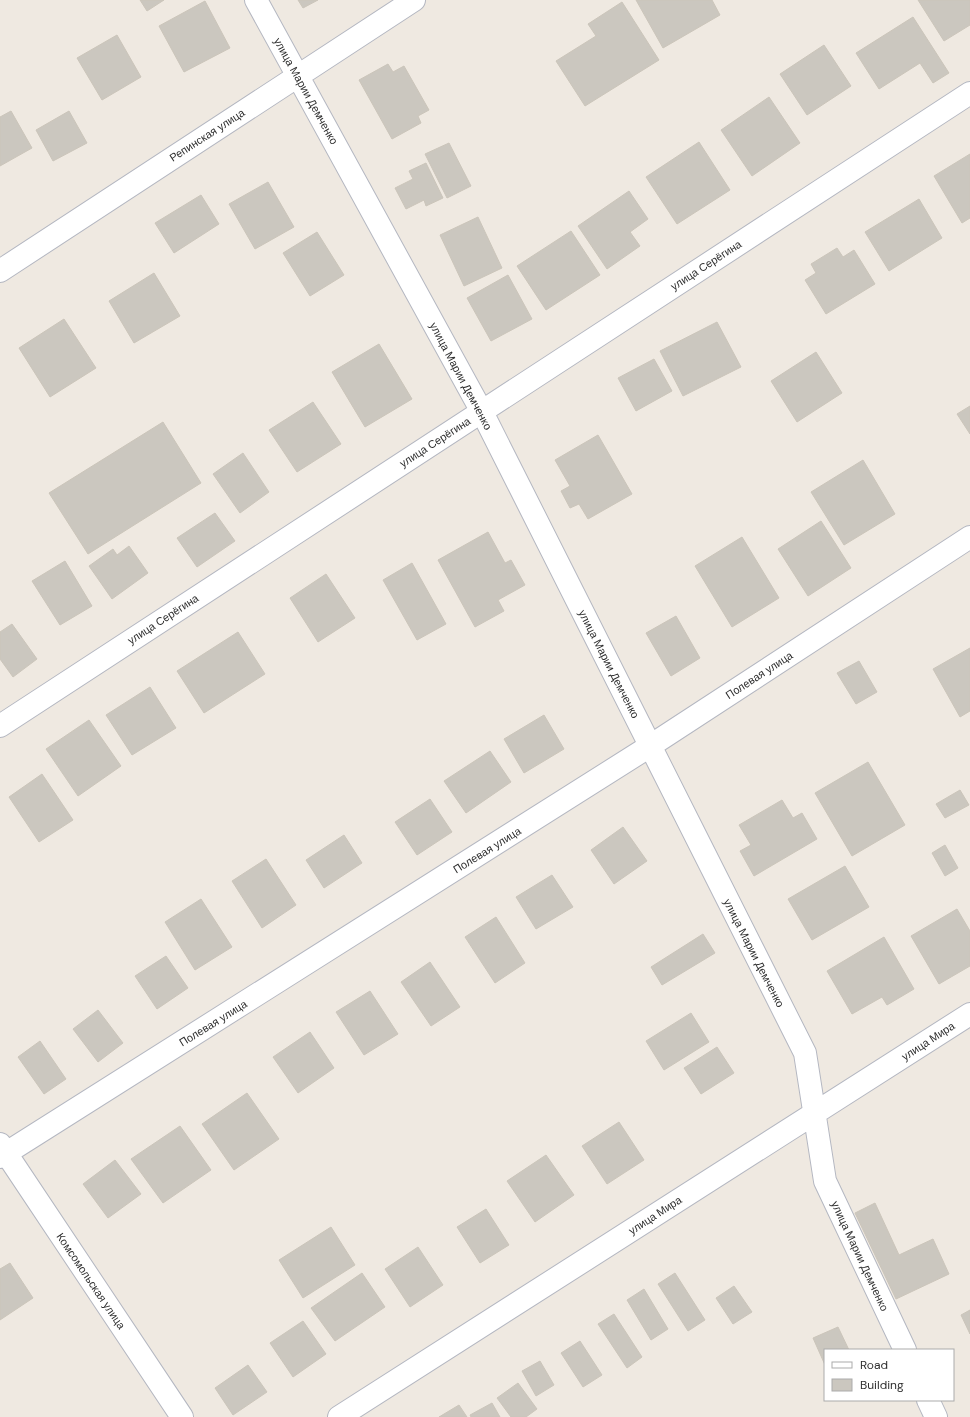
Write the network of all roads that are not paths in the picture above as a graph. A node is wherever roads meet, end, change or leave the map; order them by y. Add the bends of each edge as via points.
1 (256, 0) edge
2 (414, 0) edge
3 (298, 76) junction
4 (970, 93) edge
5 (0, 271) edge
6 (482, 412) junction
7 (970, 537) edge
8 (0, 726) edge
9 (650, 746) junction
10 (970, 1014) edge
11 (815, 1113) junction
12 (2, 1152) edge
13 (904, 1349) edge
14 (928, 1401) edge
15 (182, 1417) edge
16 (339, 1417) edge
17 (936, 1417) edge

1 - 3 street, улица Марии Демченко
2 - 3 street, Репинская улица
3 - 5 street, Репинская улица
3 - 6 street, улица Марии Демченко
4 - 6 street, улица Серёгина
6 - 8 street, улица Серёгина
6 - 9 street, улица Марии Демченко
7 - 9 street, Полевая улица
9 - 11 street, улица Марии Демченко via 805,1053
9 - 12 street, Полевая улица
10 - 11 street, улица Мира
11 - 13 street, улица Марии Демченко via 825,1181
11 - 16 street, улица Мира
12 - 15 street, Комсомольская улица
14 - 17 street

